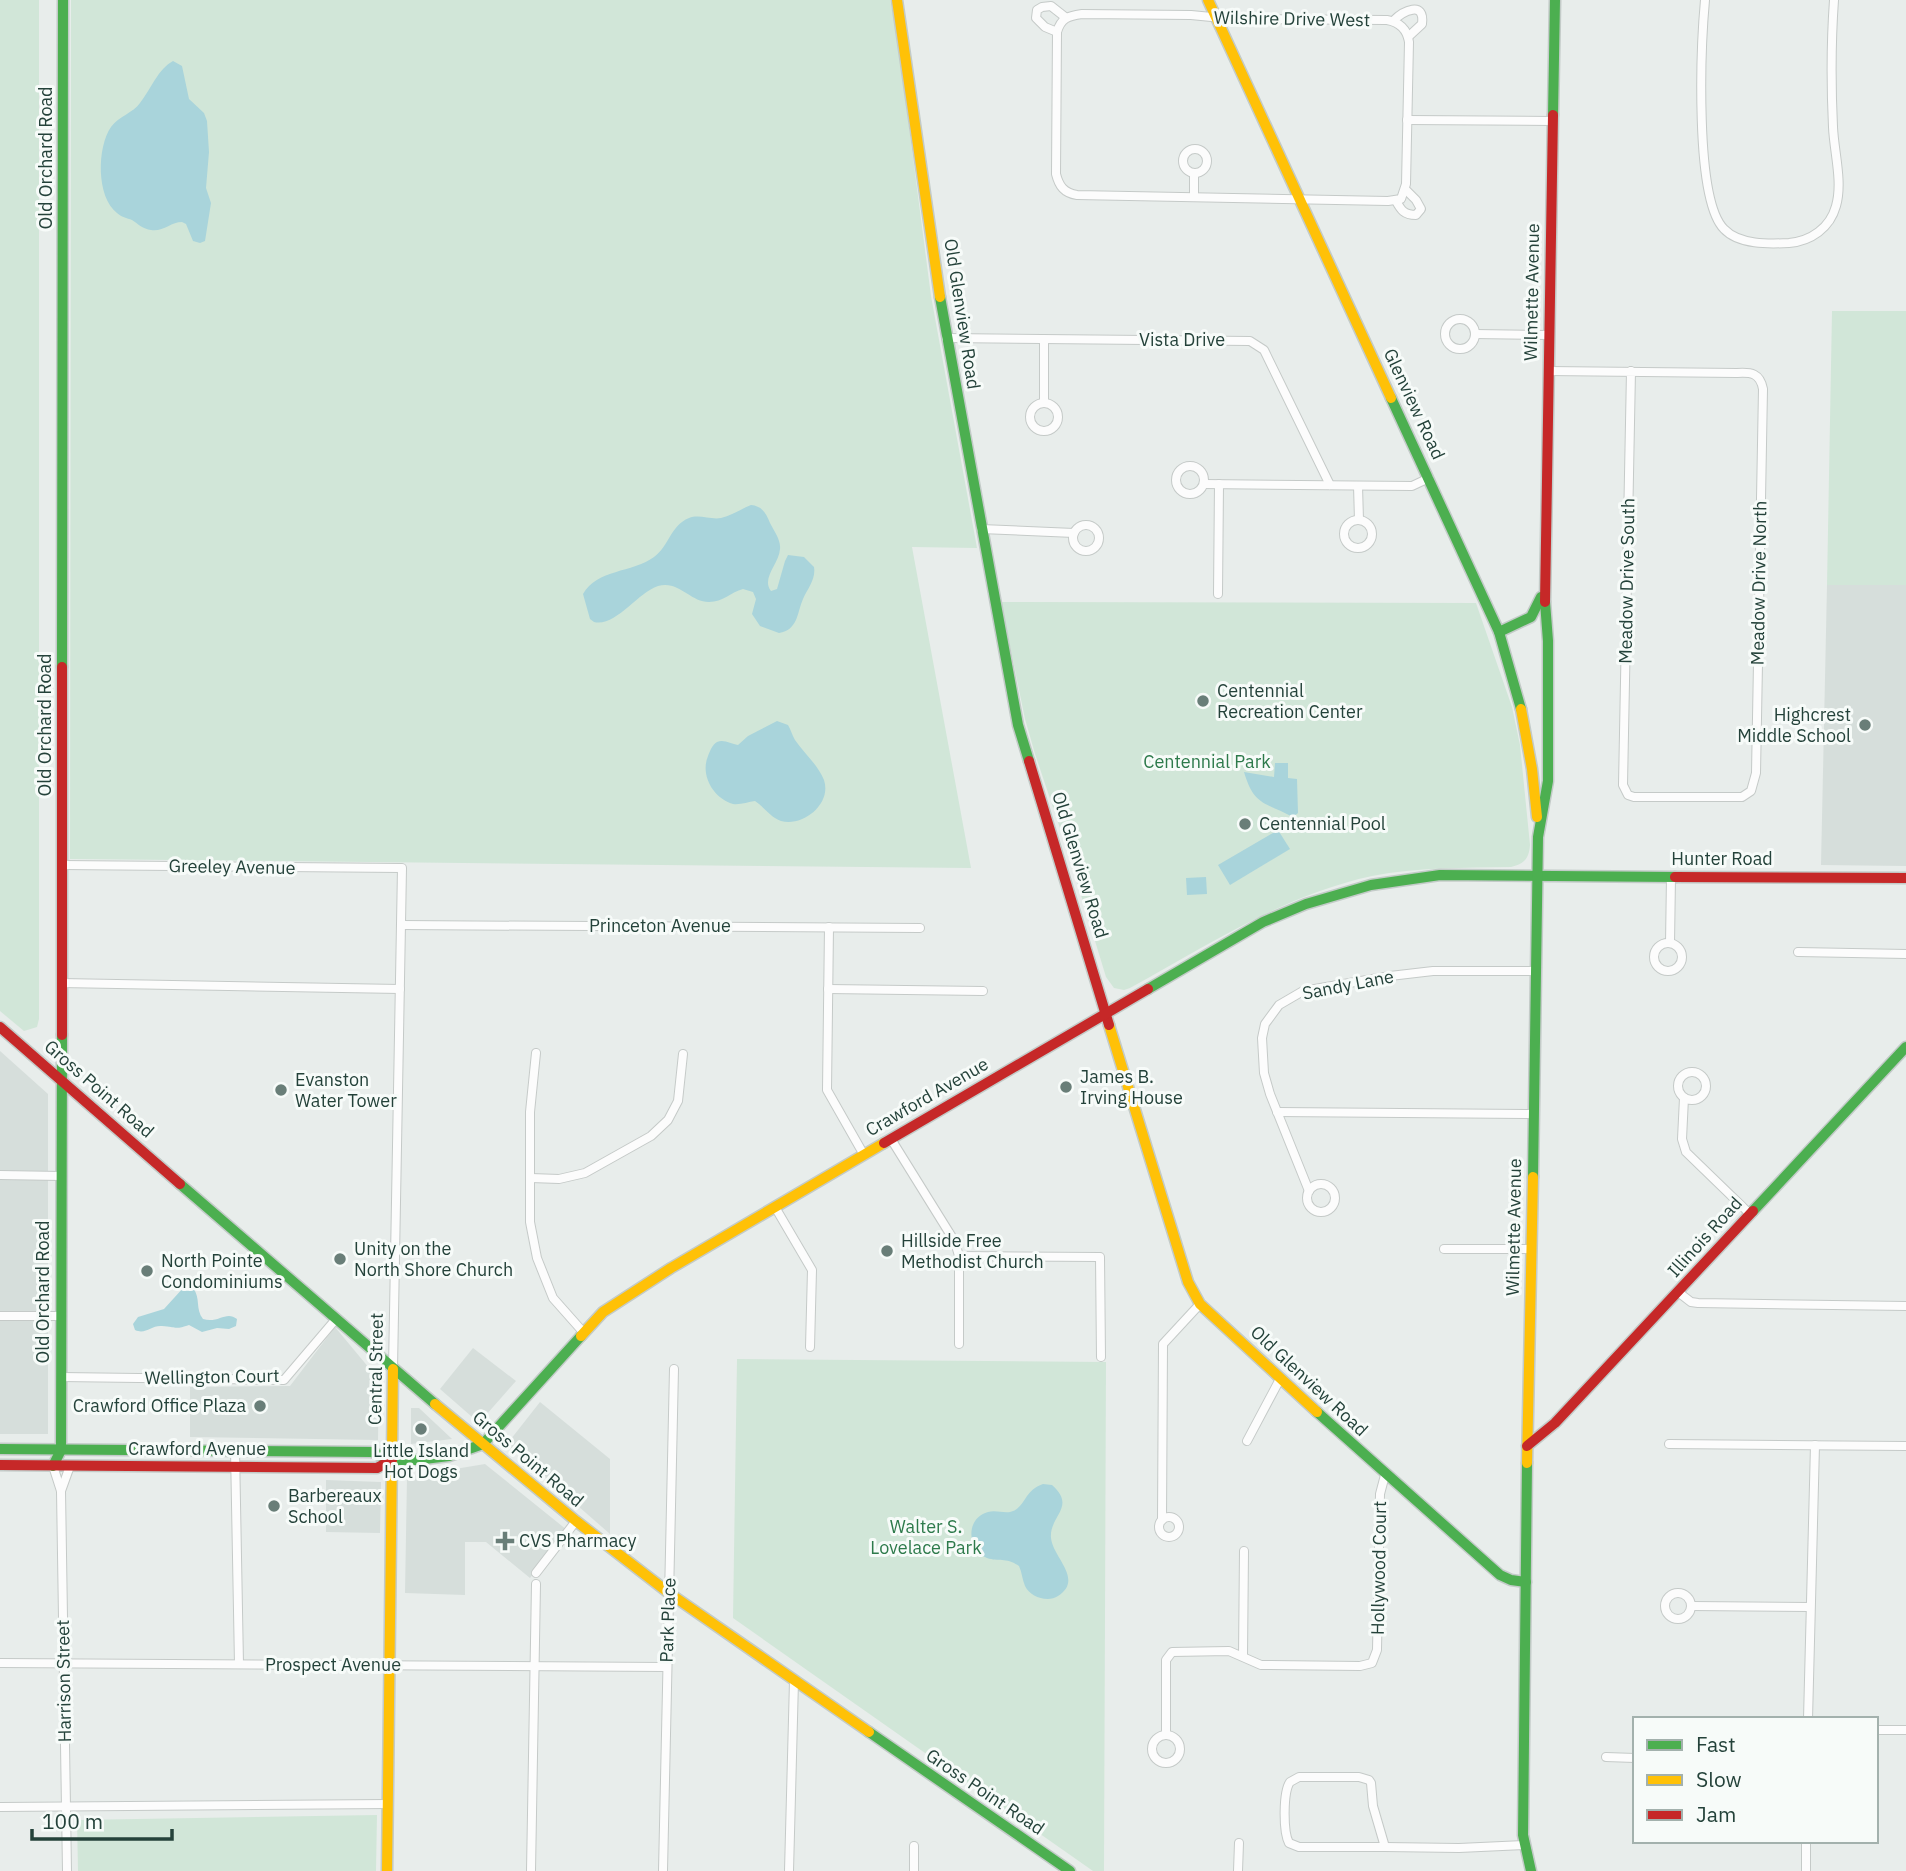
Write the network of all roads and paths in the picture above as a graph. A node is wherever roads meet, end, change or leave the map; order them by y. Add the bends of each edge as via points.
1 (63, 0) edge
2 (897, 0) edge
3 (1208, 0) edge
4 (1555, 0) edge
5 (1705, 0) edge
6 (1834, 0) edge
7 (1065, 17) junction
8 (1216, 18) junction
9 (1393, 21) junction
10 (1057, 32) junction
11 (1408, 37) junction
12 (1407, 120) junction
13 (1553, 121) junction
14 (1194, 173) dead end
15 (1406, 190) junction
16 (1194, 196) junction
17 (1298, 200) junction
18 (1396, 201) junction
19 (1475, 334) dead end
20 (1549, 335) junction
21 (946, 338) junction
22 (1044, 339) junction
23 (1548, 371) junction
24 (1631, 371) junction
25 (1044, 403) dead end
26 (1430, 478) junction
27 (1204, 484) dead end
28 (1219, 484) junction
29 (1330, 485) junction
30 (1358, 485) junction
31 (1359, 520) dead end
32 (981, 529) junction
33 (1074, 533) dead end
34 (1544, 584) junction
35 (1218, 594) dead end
36 (1499, 632) junction
37 (1751, 791) joint
38 (1538, 837) junction
39 (62, 865) junction
40 (402, 869) joint
41 (1537, 876) junction
42 (1671, 877) junction
43 (1906, 878) edge
44 (401, 925) junction
45 (829, 927) junction
46 (920, 928) dead end
47 (1670, 943) dead end
48 (1798, 953) dead end
49 (1906, 954) edge
50 (1536, 971) junction
51 (61, 984) junction
52 (400, 989) junction
53 (828, 989) junction
54 (983, 991) dead end
55 (1107, 1011) junction
56 (0, 1027) edge
57 (1906, 1047) edge
58 (536, 1054) dead end
59 (683, 1054) dead end
60 (61, 1079) junction
61 (1684, 1098) dead end
62 (1277, 1112) junction
63 (1534, 1114) junction
64 (891, 1139) junction
65 (864, 1155) junction
66 (0, 1175) edge
67 (61, 1176) junction
68 (531, 1178) junction
69 (1309, 1191) dead end
70 (775, 1207) junction
71 (1749, 1213) junction
72 (1444, 1249) dead end
73 (1532, 1249) junction
74 (959, 1256) junction
75 (1678, 1292) junction
76 (1200, 1304) junction
77 (1906, 1306) edge
78 (0, 1316) edge
79 (61, 1316) junction
80 (336, 1319) junction
81 (584, 1333) junction
82 (958, 1345) dead end
83 (810, 1347) dead end
84 (1101, 1357) dead end
85 (393, 1369) junction
86 (674, 1369) dead end
87 (61, 1377) junction
88 (1280, 1379) junction
89 (1247, 1441) dead end
90 (483, 1444) junction
91 (1669, 1444) dead end
92 (1815, 1445) junction
93 (1527, 1446) junction
94 (1906, 1446) edge
95 (0, 1449) edge
96 (61, 1450) junction
97 (235, 1450) junction
98 (392, 1460) junction
99 (0, 1465) edge
100 (53, 1466) junction
101 (70, 1466) junction
102 (235, 1467) junction
103 (1385, 1475) junction
104 (61, 1491) junction
105 (1161, 1520) dead end
106 (576, 1521) junction
107 (1244, 1551) dead end
108 (536, 1573) dead end
109 (1526, 1582) junction
110 (536, 1584) dead end
111 (669, 1593) junction
112 (1691, 1606) dead end
113 (1810, 1607) junction
114 (1243, 1656) junction
115 (0, 1663) edge
116 (64, 1663) junction
117 (239, 1664) junction
118 (391, 1665) junction
119 (535, 1666) junction
120 (666, 1667) junction
121 (794, 1681) junction
122 (1808, 1717) edge
123 (1878, 1730) edge
124 (1906, 1730) edge
125 (1166, 1735) dead end
126 (1606, 1757) dead end
127 (1633, 1758) edge
128 (388, 1804) junction
129 (0, 1807) edge
130 (66, 1808) junction
131 (1239, 1843) dead end
132 (1806, 1843) edge
133 (1524, 1845) junction
134 (914, 1846) dead end
135 (1385, 1847) junction
136 (67, 1871) edge
137 (387, 1871) edge
138 (531, 1871) edge
139 (663, 1871) edge
140 (789, 1871) edge
141 (914, 1871) edge
142 (1070, 1871) edge
143 (1238, 1871) edge
144 (1531, 1871) edge
145 (1806, 1871) edge

1 - 39 main road, Old Orchard Road
2 - 21 main road, Old Glenview Road
3 - 8 main road, Glenview Road
4 - 13 main road, Wilmette Avenue
5 - 6 street via 1702,111 1710,200 1728,233 1770,243 1812,237 1827,224 1836,207
7 - 8 street, Wilshire Drive West
7 - 10 street
7 - 10 street, Wilshire Drive West via 1051,6 1037,10 1036,19
8 - 9 street, Wilshire Drive West
8 - 17 main road, Glenview Road
9 - 11 street, Wilshire Drive West
9 - 11 street, Wilshire Drive West via 1405,9 1419,11 1422,24
10 - 16 street via 1059,185 1077,195
11 - 12 street, Wilshire Drive West
12 - 13 street
12 - 15 street, Wilshire Drive West
13 - 20 main road, Wilmette Avenue
14 - 16 street
15 - 18 street
15 - 18 street, Wilshire Drive West via 1421,209 1416,215 1401,211
16 - 17 street
17 - 18 street
17 - 26 main road, Glenview Road
19 - 20 street
20 - 23 main road, Wilmette Avenue
21 - 22 street, Vista Drive
21 - 32 main road, Old Glenview Road
22 - 25 street
22 - 29 street, Vista Drive via 1243,340 1258,345
23 - 24 street
23 - 34 main road, Wilmette Avenue
24 - 37 street, Meadow Drive North via 1748,372 1756,375 1763,389 1756,773
24 - 37 street, Meadow Drive South via 1625,791 1634,797 1742,797
26 - 30 street via 1412,486
26 - 36 main road, Glenview Road
27 - 28 street
28 - 29 street
28 - 35 street
29 - 30 street
30 - 31 street
32 - 33 street
32 - 55 main road, Old Glenview Road via 1018,725
34 - 36 main road, Wilmette Avenue via 1532,618
34 - 38 main road, Wilmette Avenue via 1548,780
36 - 38 main road, Glenview Road via 1528,734
38 - 41 main road, Wilmette Avenue
39 - 40 street, Greeley Avenue
39 - 51 main road, Old Orchard Road
40 - 44 street, Central Street
41 - 42 main road, Hunter Road
41 - 50 main road, Wilmette Avenue
41 - 55 main road, Crawford Avenue via 1440,875 1346,889 1263,922
42 - 43 main road, Hunter Road
42 - 47 street
44 - 45 street, Princeton Avenue
44 - 52 street, Central Street
45 - 46 street, Princeton Avenue
45 - 53 street
48 - 49 street
50 - 62 street, Sandy Lane via 1433,971 1303,991 1288,998 1271,1014 1262,1038 1264,1073
50 - 63 main road, Wilmette Avenue
51 - 52 street
51 - 60 main road, Old Orchard Road
52 - 85 street, Central Street
53 - 54 street
53 - 65 street via 827,1090
55 - 64 main road, Crawford Avenue
55 - 76 main road, Old Glenview Road via 1183,1268
56 - 60 main road, Gross Point Road
57 - 71 main road, Illinois Road
58 - 68 street via 530,1112
59 - 68 street via 678,1101 668,1120 651,1136 585,1173 559,1179
60 - 67 main road, Old Orchard Road
60 - 80 main road, Gross Point Road
61 - 71 street via 1682,1139 1686,1152
62 - 63 street
62 - 69 street, Sandy Lane
63 - 73 main road, Wilmette Avenue
64 - 65 main road, Crawford Avenue
64 - 74 street via 955,1242
65 - 70 main road, Crawford Avenue
66 - 67 street
67 - 79 main road, Old Orchard Road
68 - 81 street via 530,1222 537,1258 553,1298
70 - 81 main road, Crawford Avenue via 603,1312
70 - 83 street via 812,1270
71 - 75 main road, Illinois Road
72 - 73 street
73 - 93 main road, Wilmette Avenue
74 - 82 street
74 - 84 street via 1100,1257
75 - 77 street via 1698,1303
75 - 93 main road, Illinois Road via 1555,1423
76 - 88 main road, Old Glenview Road
76 - 105 street via 1163,1344
78 - 79 street
79 - 87 main road, Old Orchard Road
80 - 85 main road, Gross Point Road
80 - 87 street, Wellington Court via 284,1380
81 - 90 main road, Crawford Avenue
85 - 90 main road, Gross Point Road
85 - 98 main road, Central Street
86 - 111 street, Park Place
87 - 96 main road, Old Orchard Road
88 - 89 street
88 - 103 main road, Old Glenview Road
90 - 98 main road, Crawford Avenue via 449,1456
90 - 106 main road, Gross Point Road
91 - 92 street
92 - 94 street
92 - 113 street
93 - 109 main road, Wilmette Avenue
95 - 96 main road, Crawford Avenue
96 - 97 main road, Crawford Avenue
96 - 100 main road, Old Orchard Road
96 - 101 main road, Old Orchard Road
97 - 98 main road, Crawford Avenue via 372,1452
97 - 102 street
98 - 102 main road, Crawford Avenue via 377,1468
98 - 118 main road, Central Street
99 - 100 main road, Crawford Avenue
100 - 101 main road, Crawford Avenue
100 - 104 street, Harrison Street
101 - 102 main road, Crawford Avenue
101 - 104 street, Harrison Street
102 - 117 street
103 - 109 main road, Old Glenview Road via 1500,1575
103 - 114 street, Hollywood Court via 1380,1494 1377,1650 1372,1663 1261,1665
104 - 116 street, Harrison Street
106 - 108 street
106 - 111 main road, Gross Point Road
107 - 114 street
109 - 133 main road, Wilmette Avenue
110 - 119 street
111 - 120 street, Park Place
111 - 121 main road, Gross Point Road
112 - 113 street
113 - 122 street
114 - 125 street, Hollywood Court via 1223,1651 1168,1655
115 - 116 street, Prospect Avenue
116 - 117 street, Prospect Avenue
116 - 130 street, Harrison Street
117 - 118 street, Prospect Avenue
118 - 119 street, Prospect Avenue
118 - 128 main road, Central Street
119 - 120 street, Prospect Avenue
119 - 138 street
120 - 139 street, Park Place
121 - 140 street
121 - 142 main road, Gross Point Road
123 - 124 street
126 - 127 street
128 - 130 street
128 - 137 main road, Central Street
129 - 130 street
130 - 136 street, Harrison Street
131 - 143 street
132 - 145 street
133 - 135 street
133 - 144 main road, Wilmette Avenue
134 - 141 street
135 - 135 street via 1299,1847 1289,1843 1285,1834 1287,1786 1299,1777 1368,1780

